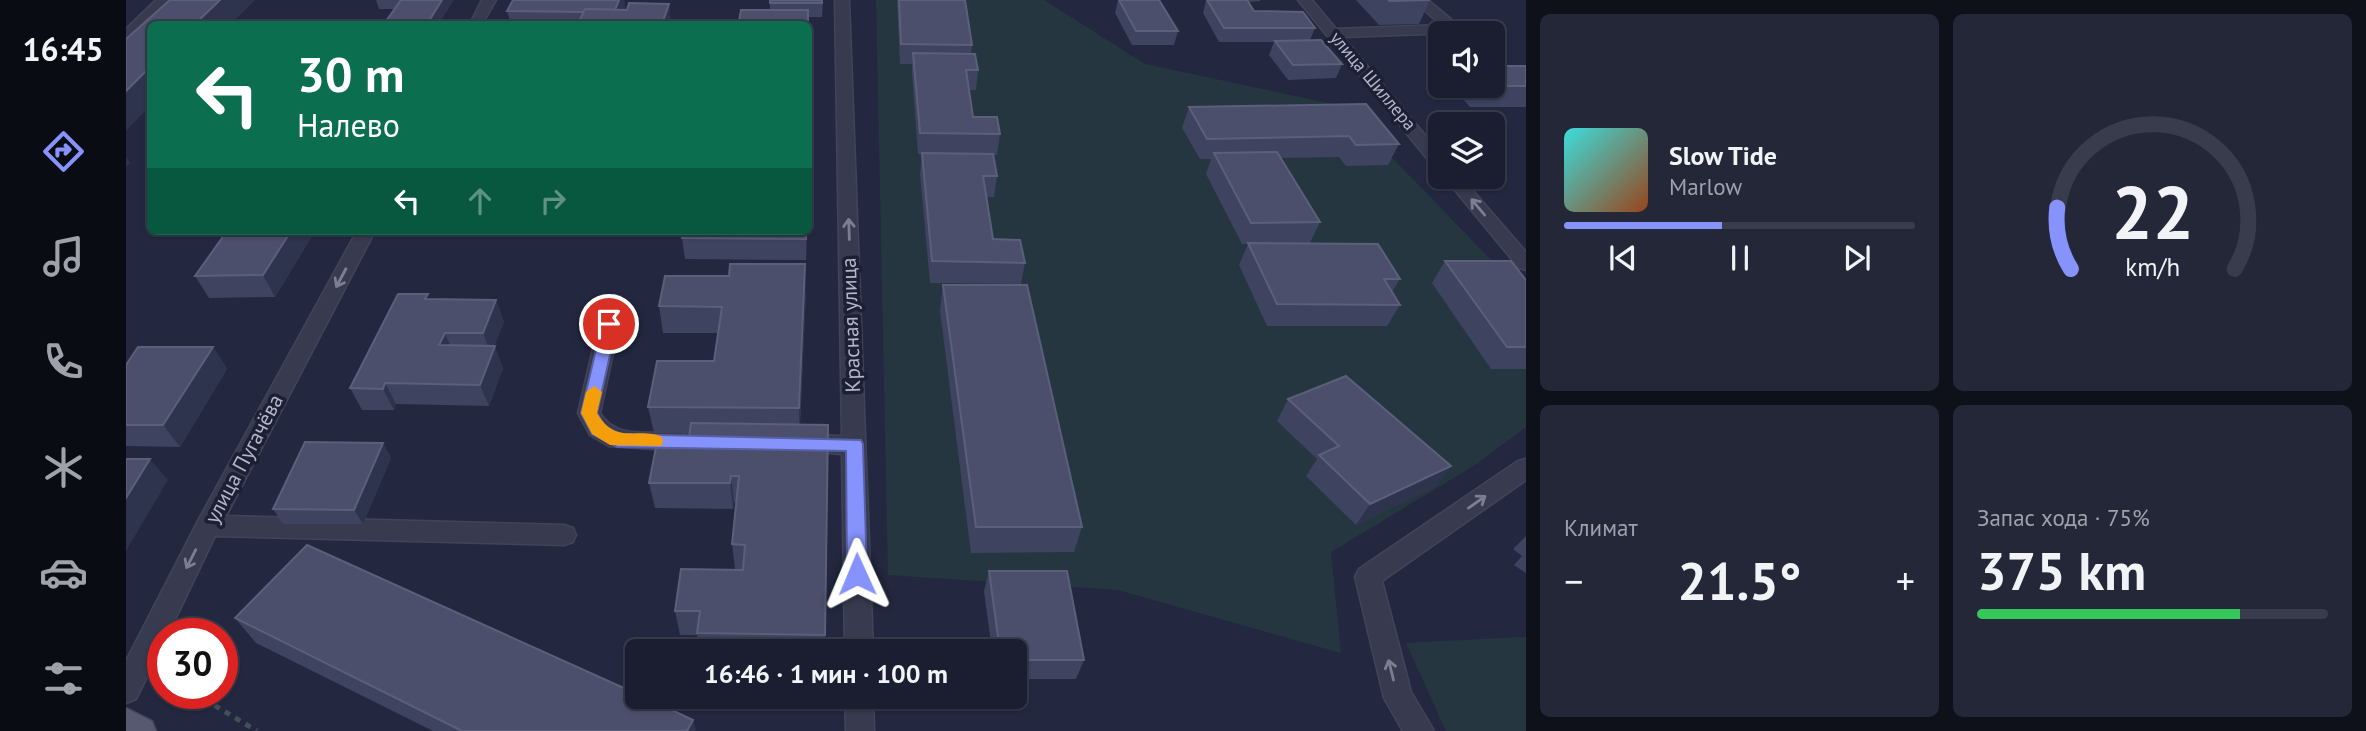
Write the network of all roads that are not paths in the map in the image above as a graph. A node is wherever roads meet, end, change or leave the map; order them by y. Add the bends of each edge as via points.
1 (164, 0) edge
2 (489, 0) edge
3 (842, 0) edge
4 (1305, 0) edge
5 (1420, 0) edge
6 (478, 21) edge
7 (1333, 33) junction
8 (126, 37) edge
9 (1428, 148) edge
10 (1462, 189) edge
11 (364, 235) edge
12 (1526, 264) edge
13 (614, 302) dead end
14 (709, 442) edge
15 (775, 443) edge
16 (855, 444) junction
17 (1526, 468) edge
18 (208, 526) junction
19 (564, 535) dead end
20 (859, 639) edge
21 (126, 690) edge
22 (859, 709) edge
23 (126, 722) edge
24 (142, 731) edge
25 (860, 731) edge
26 (1420, 731) edge

1 - 8 street
2 - 6 street
16 -> 3 street, Красная улица
4 - 7 street, улица Шиллера
5 - 7 street via 1454,29
7 - 9 street, улица Шиллера
12 -> 10 street
11 -> 18 street, улица Пугачёва
13 - 14 street via 589,413 598,429 617,440
15 - 16 street
16 - 20 street, Красная улица
26 -> 17 street via 1398,698 1368,577
18 - 19 street
18 -> 21 street, улица Пугачёва
22 - 25 street
23 - 24 main road

